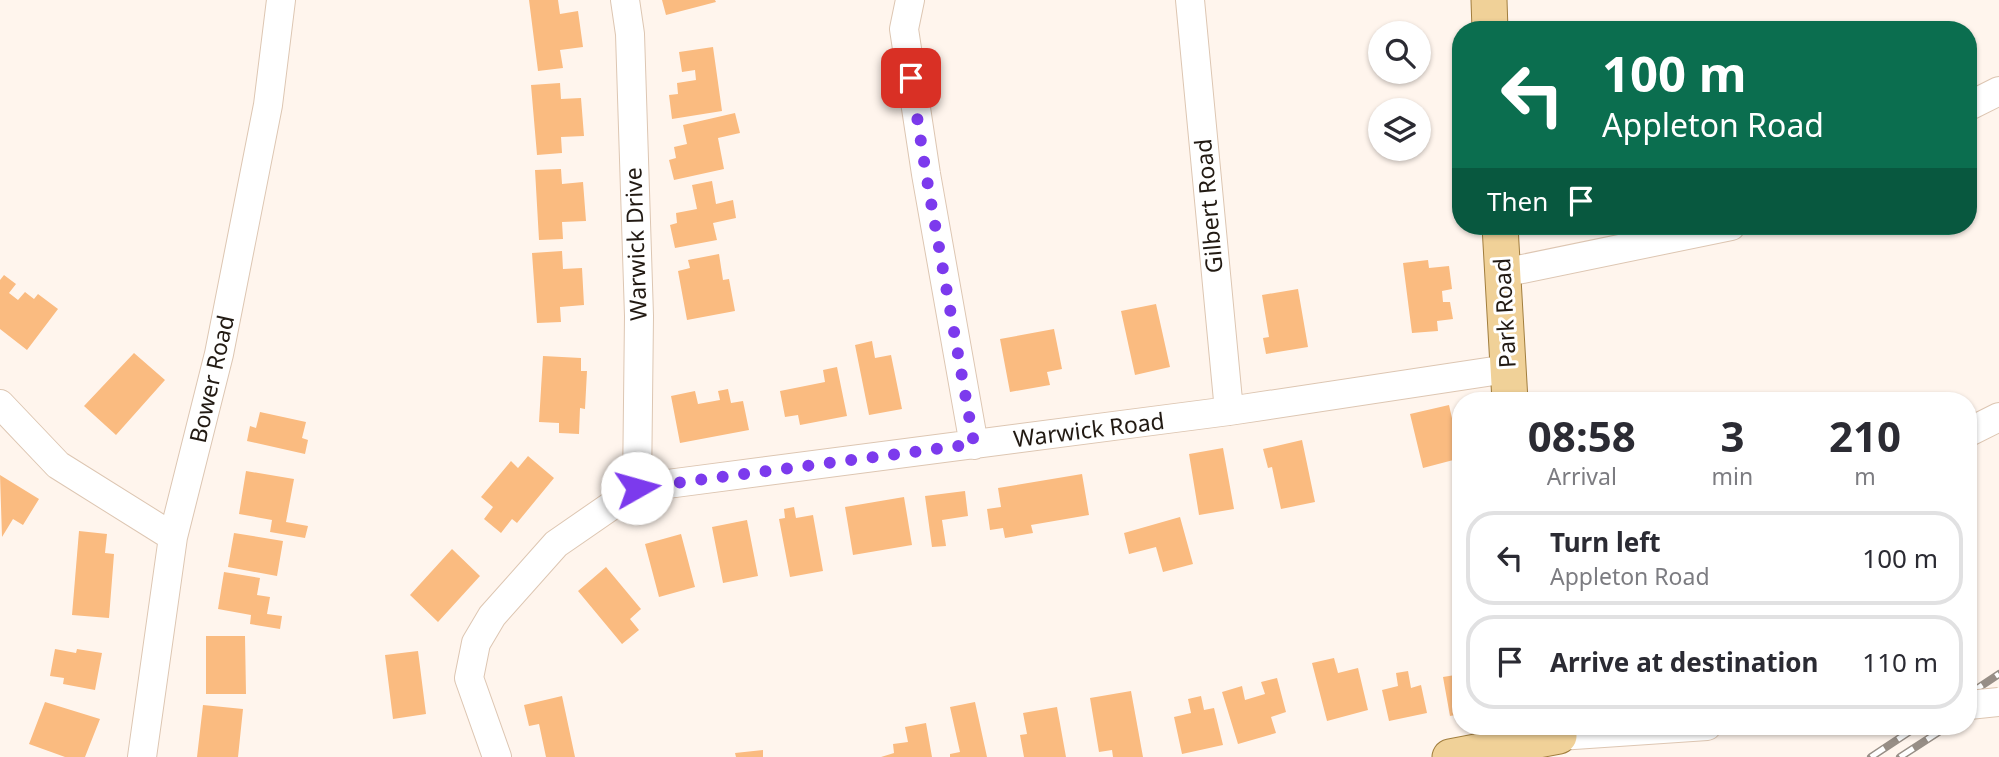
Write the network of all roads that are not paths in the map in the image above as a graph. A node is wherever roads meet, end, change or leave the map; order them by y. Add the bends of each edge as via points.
1 (281, 0) edge
2 (625, 0) edge
3 (910, 0) edge
4 (1190, 0) edge
5 (1489, 0) edge
6 (1490, 21) edge
7 (1999, 91) edge
8 (1977, 102) edge
9 (1501, 235) edge
10 (1687, 235) edge
11 (1503, 273) junction
12 (1509, 385) edge
13 (0, 404) edge
14 (1229, 411) junction
15 (1999, 417) edge
16 (1977, 428) edge
17 (974, 444) junction
18 (637, 488) junction
19 (173, 537) junction
20 (1999, 702) edge
21 (1977, 704) edge
22 (1613, 735) edge
23 (1561, 740) edge
24 (142, 757) edge
25 (497, 757) edge
26 (1450, 757) edge

1 - 19 street, Bower Road via 268,105 222,341
2 - 18 street, Warwick Drive via 639,316
3 - 17 street via 904,30
4 - 14 street, Gilbert Road
5 - 6 main road
7 - 8 street
9 - 11 main road, Park Road
10 - 11 street
11 - 12 main road, Park Road
12 - 14 street, Warwick Road
13 - 19 street via 58,465
14 - 17 street, Warwick Road
15 - 16 street
17 - 18 street, Warwick Road
18 - 25 street, Warwick Road via 556,544 492,616 476,643 469,678
19 - 24 street, Bower Road
20 - 21 street, bridge
22 - 23 street
23 - 26 main road

